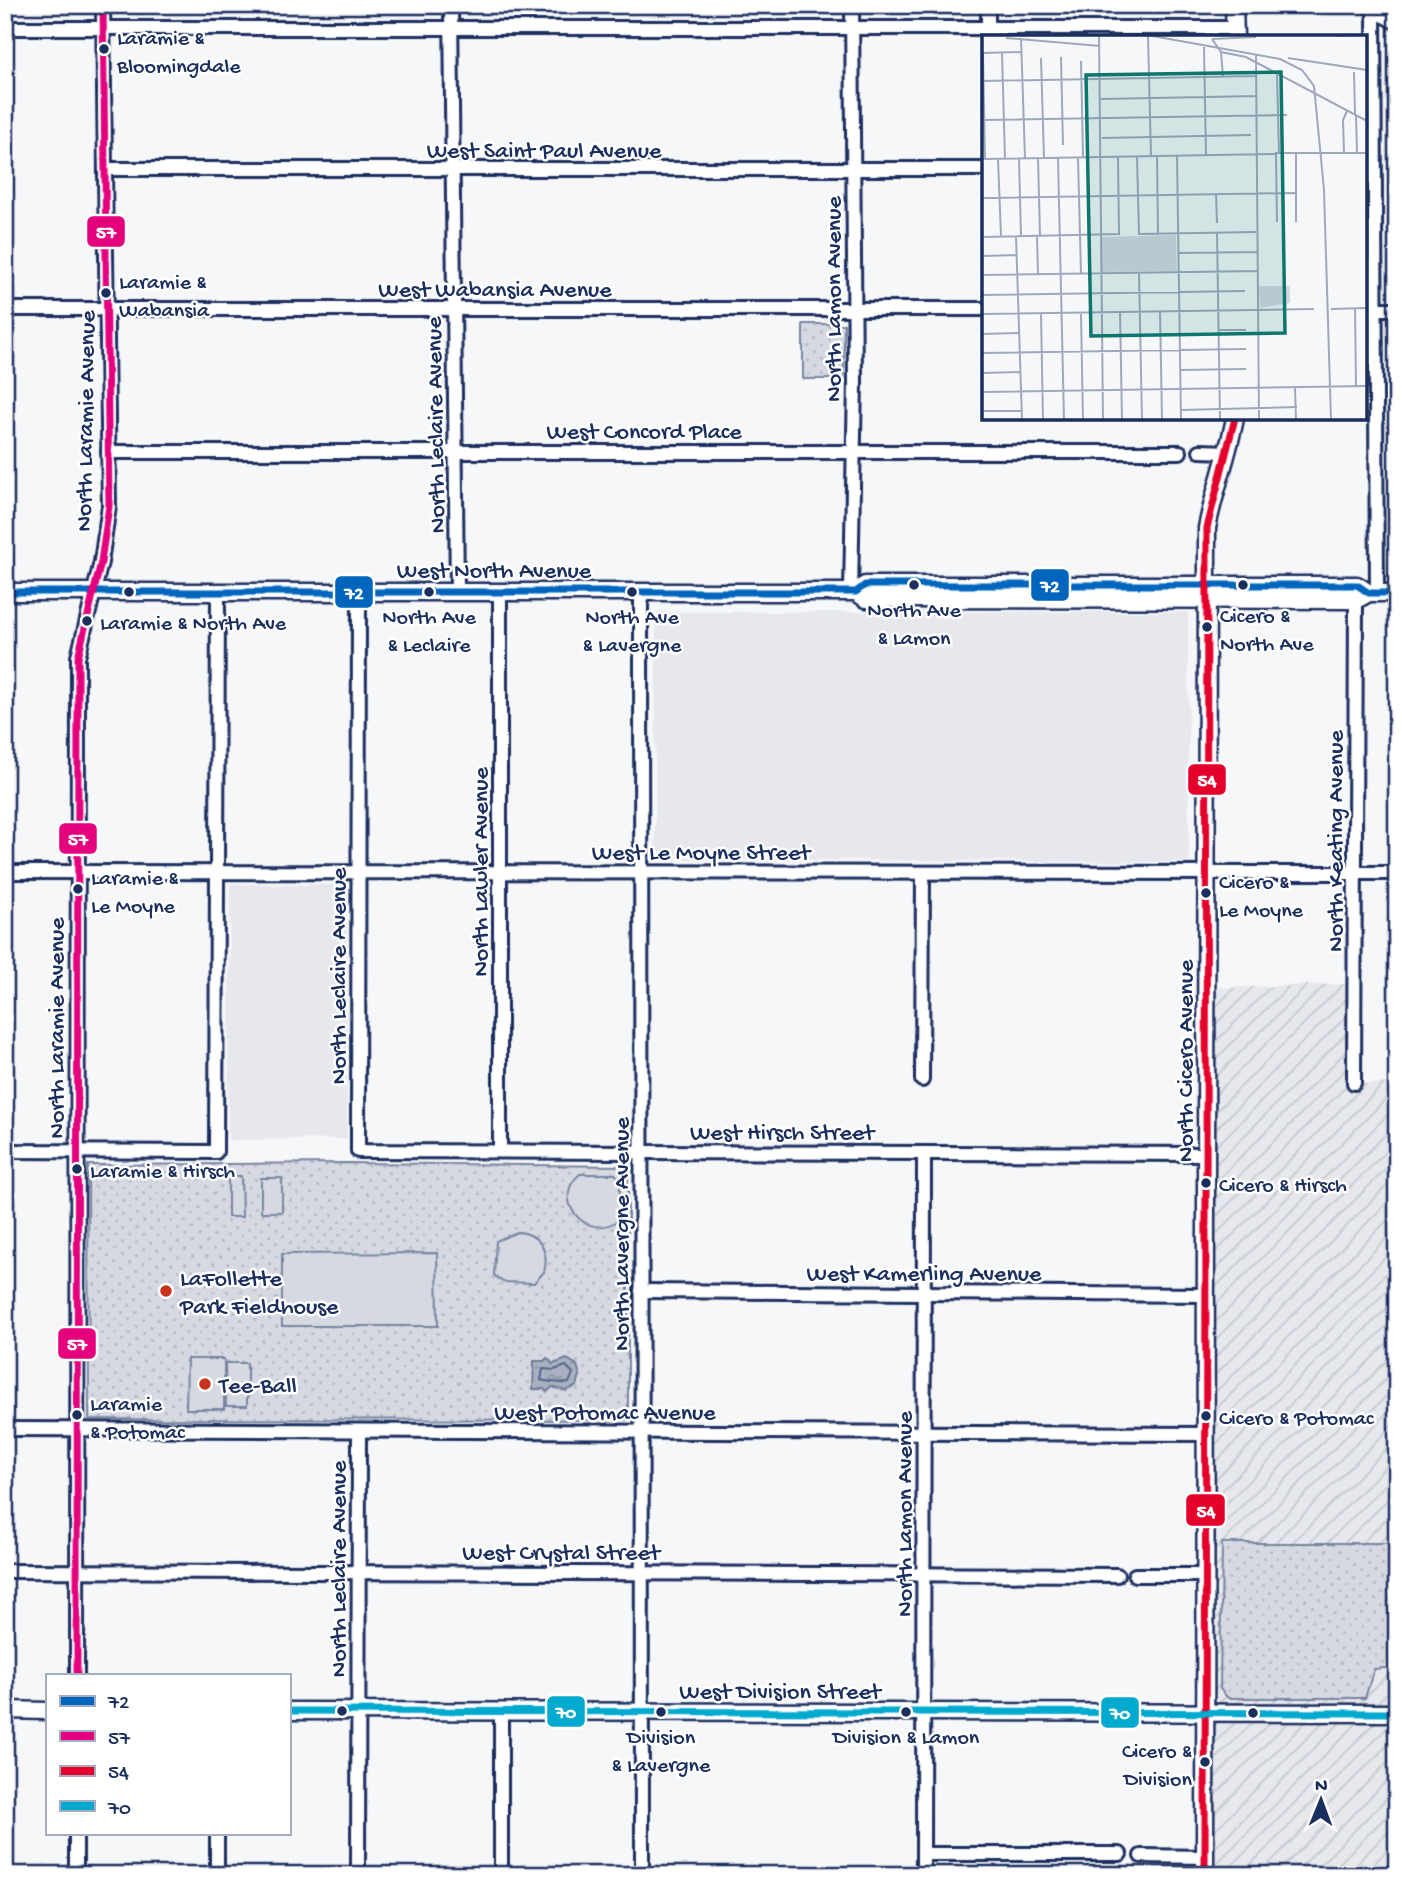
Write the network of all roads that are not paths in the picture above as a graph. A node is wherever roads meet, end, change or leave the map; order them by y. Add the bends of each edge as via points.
1 (103, 5) edge
2 (451, 5) edge
3 (852, 5) edge
4 (988, 5) edge
5 (1234, 5) edge
6 (1372, 7) edge
7 (1397, 21) edge
8 (103, 28) junction
9 (852, 28) junction
10 (988, 28) junction
11 (5, 29) edge
12 (451, 29) junction
13 (1235, 32) edge
14 (105, 169) junction
15 (853, 169) junction
16 (982, 169) edge
17 (452, 170) junction
18 (5, 309) edge
19 (107, 309) junction
20 (454, 309) junction
21 (854, 309) junction
22 (982, 309) edge
23 (1370, 309) edge
24 (1397, 309) edge
25 (1235, 420) edge
26 (852, 451) junction
27 (1200, 451) dead end
28 (108, 452) junction
29 (455, 452) junction
30 (1180, 452) dead end
31 (1228, 452) junction
32 (5, 592) edge
33 (94, 592) junction
34 (218, 592) junction
35 (359, 592) junction
36 (457, 592) junction
37 (500, 592) junction
38 (641, 592) junction
39 (854, 592) junction
40 (1207, 592) junction
41 (1397, 593) edge
42 (1367, 595) junction
43 (5, 872) edge
44 (76, 872) junction
45 (217, 872) junction
46 (359, 872) junction
47 (500, 872) junction
48 (641, 872) junction
49 (1354, 872) junction
50 (923, 873) junction
51 (1207, 873) junction
52 (1397, 873) edge
53 (922, 1080) dead end
54 (1354, 1083) dead end
55 (5, 1151) edge
56 (358, 1151) joint
57 (500, 1151) junction
58 (76, 1152) junction
59 (641, 1152) junction
60 (924, 1153) junction
61 (1206, 1154) junction
62 (641, 1291) junction
63 (924, 1293) junction
64 (1206, 1295) junction
65 (5, 1429) edge
66 (76, 1429) junction
67 (359, 1432) junction
68 (641, 1432) junction
69 (924, 1433) junction
70 (1206, 1434) junction
71 (5, 1571) edge
72 (76, 1571) junction
73 (359, 1572) junction
74 (642, 1572) junction
75 (924, 1573) junction
76 (1116, 1575) dead end
77 (1135, 1575) dead end
78 (1206, 1575) junction
79 (77, 1674) edge
80 (5, 1710) edge
81 (46, 1711) edge
82 (290, 1711) edge
83 (358, 1711) junction
84 (501, 1712) junction
85 (642, 1712) junction
86 (924, 1713) junction
87 (1397, 1713) edge
88 (1206, 1714) junction
89 (76, 1834) edge
90 (217, 1834) edge
91 (923, 1854) junction
92 (1120, 1854) dead end
93 (1141, 1856) dead end
94 (1205, 1857) junction
95 (76, 1875) edge
96 (217, 1875) edge
97 (358, 1875) edge
98 (501, 1875) edge
99 (642, 1875) edge
100 (923, 1875) edge
101 (1205, 1875) edge

1 - 8 street, North Laramie Avenue
2 - 12 street, North Leclaire Avenue
3 - 9 street, North Lamon Avenue
4 - 10 street
5 - 13 main road
6 - 7 main road
6 - 23 street, North Keating Avenue
8 - 11 street
8 - 12 street
8 - 14 street, North Laramie Avenue
9 - 10 street
9 - 12 street
9 - 15 street, North Lamon Avenue
10 - 13 street
12 - 17 street, North Leclaire Avenue
14 - 17 street, West Saint Paul Avenue
14 - 19 street, North Laramie Avenue
15 - 16 street, West Saint Paul Avenue
15 - 17 street, West Saint Paul Avenue
15 - 21 street, North Lamon Avenue
17 - 20 street, North Leclaire Avenue
18 - 19 street, West Wabansia Avenue
19 - 20 street, West Wabansia Avenue
19 - 28 street, North Laramie Avenue
20 - 21 street, West Wabansia Avenue
20 - 29 street, North Leclaire Avenue
21 - 22 street, West Wabansia Avenue
21 - 26 street, North Lamon Avenue
23 - 24 street
23 - 42 street, North Keating Avenue
25 - 31 main road, North Cicero Avenue
26 - 29 street, West Concord Place
26 - 30 street, West Concord Place
26 - 39 street, North Lamon Avenue
27 - 31 street
28 - 29 street, West Concord Place
28 - 33 street, North Laramie Avenue via 109,506
29 - 36 street, North Leclaire Avenue
31 - 40 main road, North Cicero Avenue via 1212,500
32 - 33 main road, West North Avenue
33 - 34 main road, West North Avenue
33 - 44 street, North Laramie Avenue via 78,657
34 - 35 main road, West North Avenue
34 - 45 street
35 - 36 main road, West North Avenue
35 - 46 street, North Leclaire Avenue
36 - 37 main road, West North Avenue
37 - 38 main road, West North Avenue
37 - 47 street, North Lawler Avenue
38 - 39 main road, West North Avenue
38 - 48 street, North Lavergne Avenue
39 - 40 main road, West North Avenue via 864,584
40 - 42 main road, West North Avenue via 1356,585
40 - 51 main road, North Cicero Avenue
41 - 42 main road, West North Avenue
42 - 49 street, North Keating Avenue
43 - 44 street, West Le Moyne Street
44 - 45 street, West Le Moyne Street
44 - 58 street, North Laramie Avenue
45 - 46 street, West Le Moyne Street
45 - 58 street via 216,1152
46 - 47 street, West Le Moyne Street
46 - 56 street, North Leclaire Avenue
47 - 48 street, West Le Moyne Street
47 - 57 street, North Lawler Avenue
48 - 50 street, West Le Moyne Street
48 - 59 street, North Lavergne Avenue
49 - 51 street, West Le Moyne Street
49 - 52 street, West Le Moyne Street
49 - 54 street, North Keating Avenue
50 - 51 street, West Le Moyne Street
50 - 53 street
51 - 61 main road, North Cicero Avenue
55 - 58 street
56 - 57 street, West Hirsch Street
57 - 59 street, West Hirsch Street
58 - 66 street, North Laramie Avenue
59 - 60 street, West Hirsch Street
59 - 62 street, North Lavergne Avenue
60 - 61 street, West Hirsch Street
60 - 63 street, North Lamon Avenue
61 - 64 main road, North Cicero Avenue
62 - 63 street, West Kamerling Avenue
62 - 68 street, North Lavergne Avenue
63 - 64 street, West Kamerling Avenue
63 - 69 street, North Lamon Avenue
64 - 70 main road, North Cicero Avenue
65 - 66 street, West Potomac Avenue
66 - 67 street, West Potomac Avenue
66 - 72 street, North Laramie Avenue
67 - 68 street, West Potomac Avenue
67 - 73 street, North Leclaire Avenue
68 - 69 street, West Potomac Avenue
68 - 74 street, North Lavergne Avenue
69 - 70 street, West Potomac Avenue
69 - 75 street, North Lamon Avenue
70 - 78 main road, North Cicero Avenue
71 - 72 street, West Crystal Street
72 - 73 street, West Crystal Street
72 - 79 street, North Laramie Avenue
73 - 74 street, West Crystal Street
73 - 83 street, North Leclaire Avenue
74 - 75 street, West Crystal Street
74 - 85 street, North Lavergne Avenue
75 - 76 street, West Crystal Street
75 - 86 street, North Lamon Avenue
77 - 78 street
78 - 88 main road, North Cicero Avenue
80 - 81 main road
82 - 83 main road, West Division Street
83 - 84 main road, West Division Street
83 - 97 street, North Leclaire Avenue
84 - 85 main road, West Division Street
84 - 98 street
85 - 86 main road, West Division Street
85 - 99 street, North Lavergne Avenue
86 - 88 main road, West Division Street
86 - 91 street, North Lamon Avenue
87 - 88 main road, West Division Street
88 - 94 main road, North Cicero Avenue
89 - 95 street
90 - 96 street
91 - 92 street
91 - 100 street, North Lamon Avenue
93 - 94 street
94 - 101 main road, North Cicero Avenue

